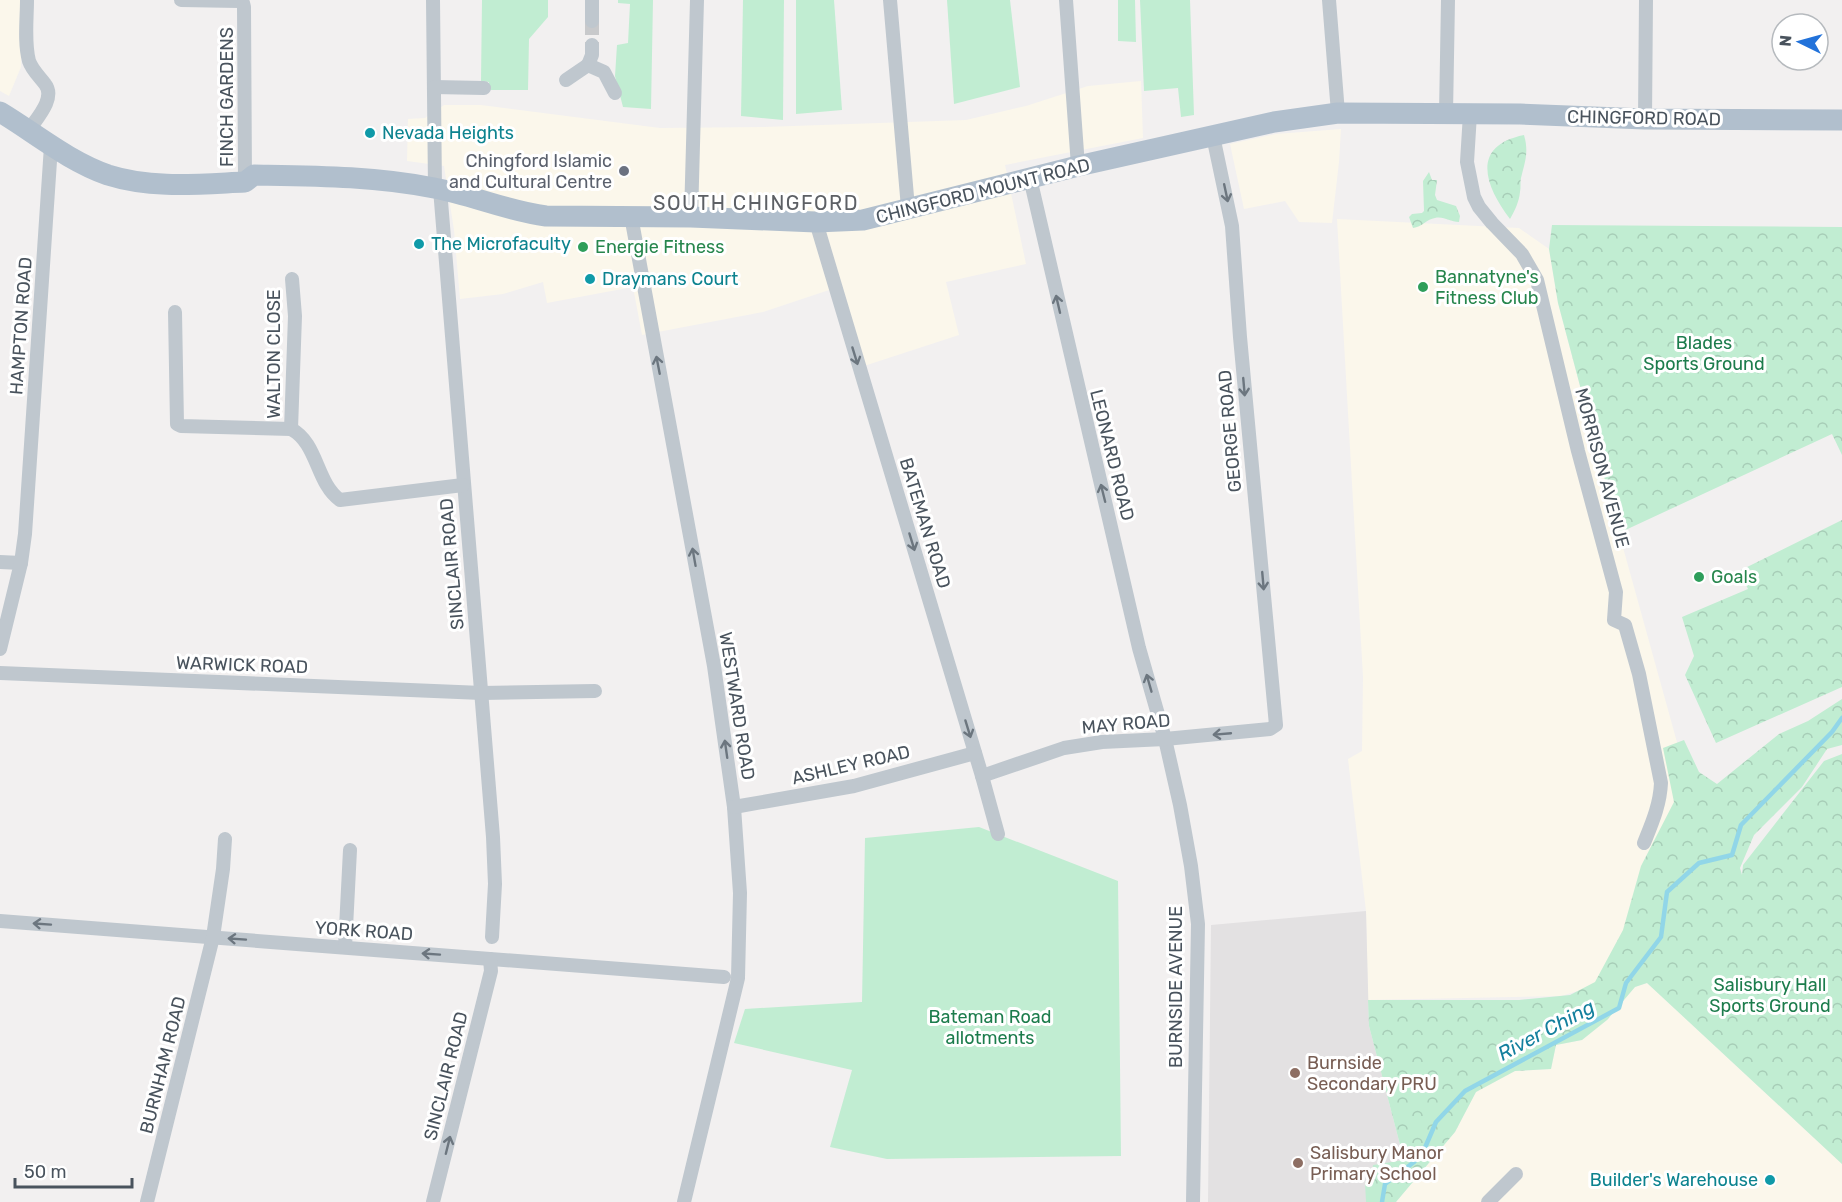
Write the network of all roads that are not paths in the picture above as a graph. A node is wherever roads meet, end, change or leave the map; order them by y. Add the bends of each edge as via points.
1 (27, 0) edge
2 (180, 0) edge
3 (433, 0) edge
4 (592, 0) edge
5 (697, 0) edge
6 (890, 0) edge
7 (1066, 0) edge
8 (1329, 0) edge
9 (1448, 0) edge
10 (1646, 0) edge
11 (592, 21) tunnel mouth
12 (592, 45) tunnel mouth
13 (588, 65) junction
14 (566, 80) dead end
15 (434, 87) junction
16 (484, 87) dead end
17 (615, 93) dead end
18 (0, 112) edge
19 (1338, 113) junction
20 (1446, 114) junction
21 (1470, 114) junction
22 (1645, 119) junction
23 (1842, 120) edge
24 (29, 130) junction
25 (1213, 136) junction
26 (51, 146) junction
27 (1078, 166) junction
28 (1030, 178) junction
29 (245, 182) junction
30 (438, 188) junction
31 (908, 208) junction
32 (631, 216) junction
33 (691, 217) junction
34 (816, 222) junction
35 (292, 279) dead end
36 (175, 312) dead end
37 (291, 429) junction
38 (463, 485) junction
39 (0, 562) edge
40 (21, 563) junction
41 (0, 649) edge
42 (0, 673) edge
43 (595, 691) dead end
44 (482, 693) junction
45 (1276, 725) joint
46 (1165, 739) junction
47 (975, 753) junction
48 (982, 776) junction
49 (734, 807) junction
50 (998, 834) dead end
51 (225, 839) dead end
52 (1644, 843) dead end
53 (351, 850) dead end
54 (0, 921) edge
55 (213, 937) junction
56 (492, 937) dead end
57 (345, 947) junction
58 (490, 959) junction
59 (724, 977) dead end
60 (1516, 1174) dead end
61 (147, 1202) edge
62 (433, 1202) edge
63 (684, 1202) edge
64 (1193, 1202) edge
65 (1488, 1202) edge

1 - 24 street via 30,62 48,93 48,100
2 - 29 street, FINCH GARDENS via 243,3
3 - 15 street, SINCLAIR ROAD
4 - 11 street
5 - 33 street
6 - 31 street
7 - 27 street
8 - 19 street
9 - 20 street
10 - 22 street
12 - 13 street
13 - 14 street
13 - 17 street via 604,72
15 - 16 street
15 - 30 street, SINCLAIR ROAD
18 - 24 main road, CHINGFORD MOUNT ROAD
19 - 20 main road, CHINGFORD MOUNT ROAD
19 - 25 main road, CHINGFORD MOUNT ROAD
20 - 21 main road, CHINGFORD ROAD
21 - 22 main road, CHINGFORD ROAD
21 - 52 street, MORRISON AVENUE via 1467,162 1474,197 1522,254 1537,280 1616,592 1614,620 1625,625 1639,674 1661,783
22 - 23 main road, CHINGFORD ROAD
24 - 26 main road, CHINGFORD MOUNT ROAD
25 - 27 main road, CHINGFORD MOUNT ROAD
25 -> 45 street, GEORGE ROAD via 1232,226
26 - 29 main road, CHINGFORD MOUNT ROAD via 106,174 131,181
26 - 40 street, HAMPTON ROAD
27 - 28 main road, CHINGFORD MOUNT ROAD
28 - 31 main road, CHINGFORD MOUNT ROAD
46 -> 28 street, LEONARD ROAD via 1139,648
29 - 30 main road, CHINGFORD MOUNT ROAD via 254,175 347,177
30 - 32 main road, CHINGFORD MOUNT ROAD via 526,213
30 - 38 street, SINCLAIR ROAD
31 - 34 main road, CHINGFORD MOUNT ROAD via 863,220
32 - 33 main road, CHINGFORD MOUNT ROAD
49 -> 32 street, WESTWARD ROAD via 714,666
33 - 34 main road, CHINGFORD MOUNT ROAD
34 -> 47 street, BATEMAN ROAD
35 - 37 street, WALTON CLOSE via 296,316
36 - 37 street via 177,424
37 - 38 street via 304,438 340,500
38 - 44 street, SINCLAIR ROAD
39 - 40 street
40 - 41 street, HAMPTON ROAD
42 - 44 street, WARWICK ROAD
43 - 44 street, WARWICK ROAD
44 - 56 street, SINCLAIR ROAD via 495,884
45 -> 46 street, MAY ROAD via 1270,729
46 - 48 street, MAY ROAD via 1108,741 1064,748
46 - 64 street, BURNSIDE AVENUE via 1182,815 1198,924
47 - 48 street, BATEMAN ROAD
47 - 49 street, ASHLEY ROAD via 854,786
48 - 50 street, BATEMAN ROAD
49 - 63 street, WESTWARD ROAD via 740,893 738,978
51 - 55 street, BURNHAM ROAD
53 - 57 street
55 -> 54 street, YORK ROAD
57 -> 55 street, YORK ROAD
55 - 61 street, BURNHAM ROAD
58 -> 57 street, YORK ROAD
58 - 59 street, YORK ROAD
62 -> 58 street, SINCLAIR ROAD via 491,971
60 - 65 street

